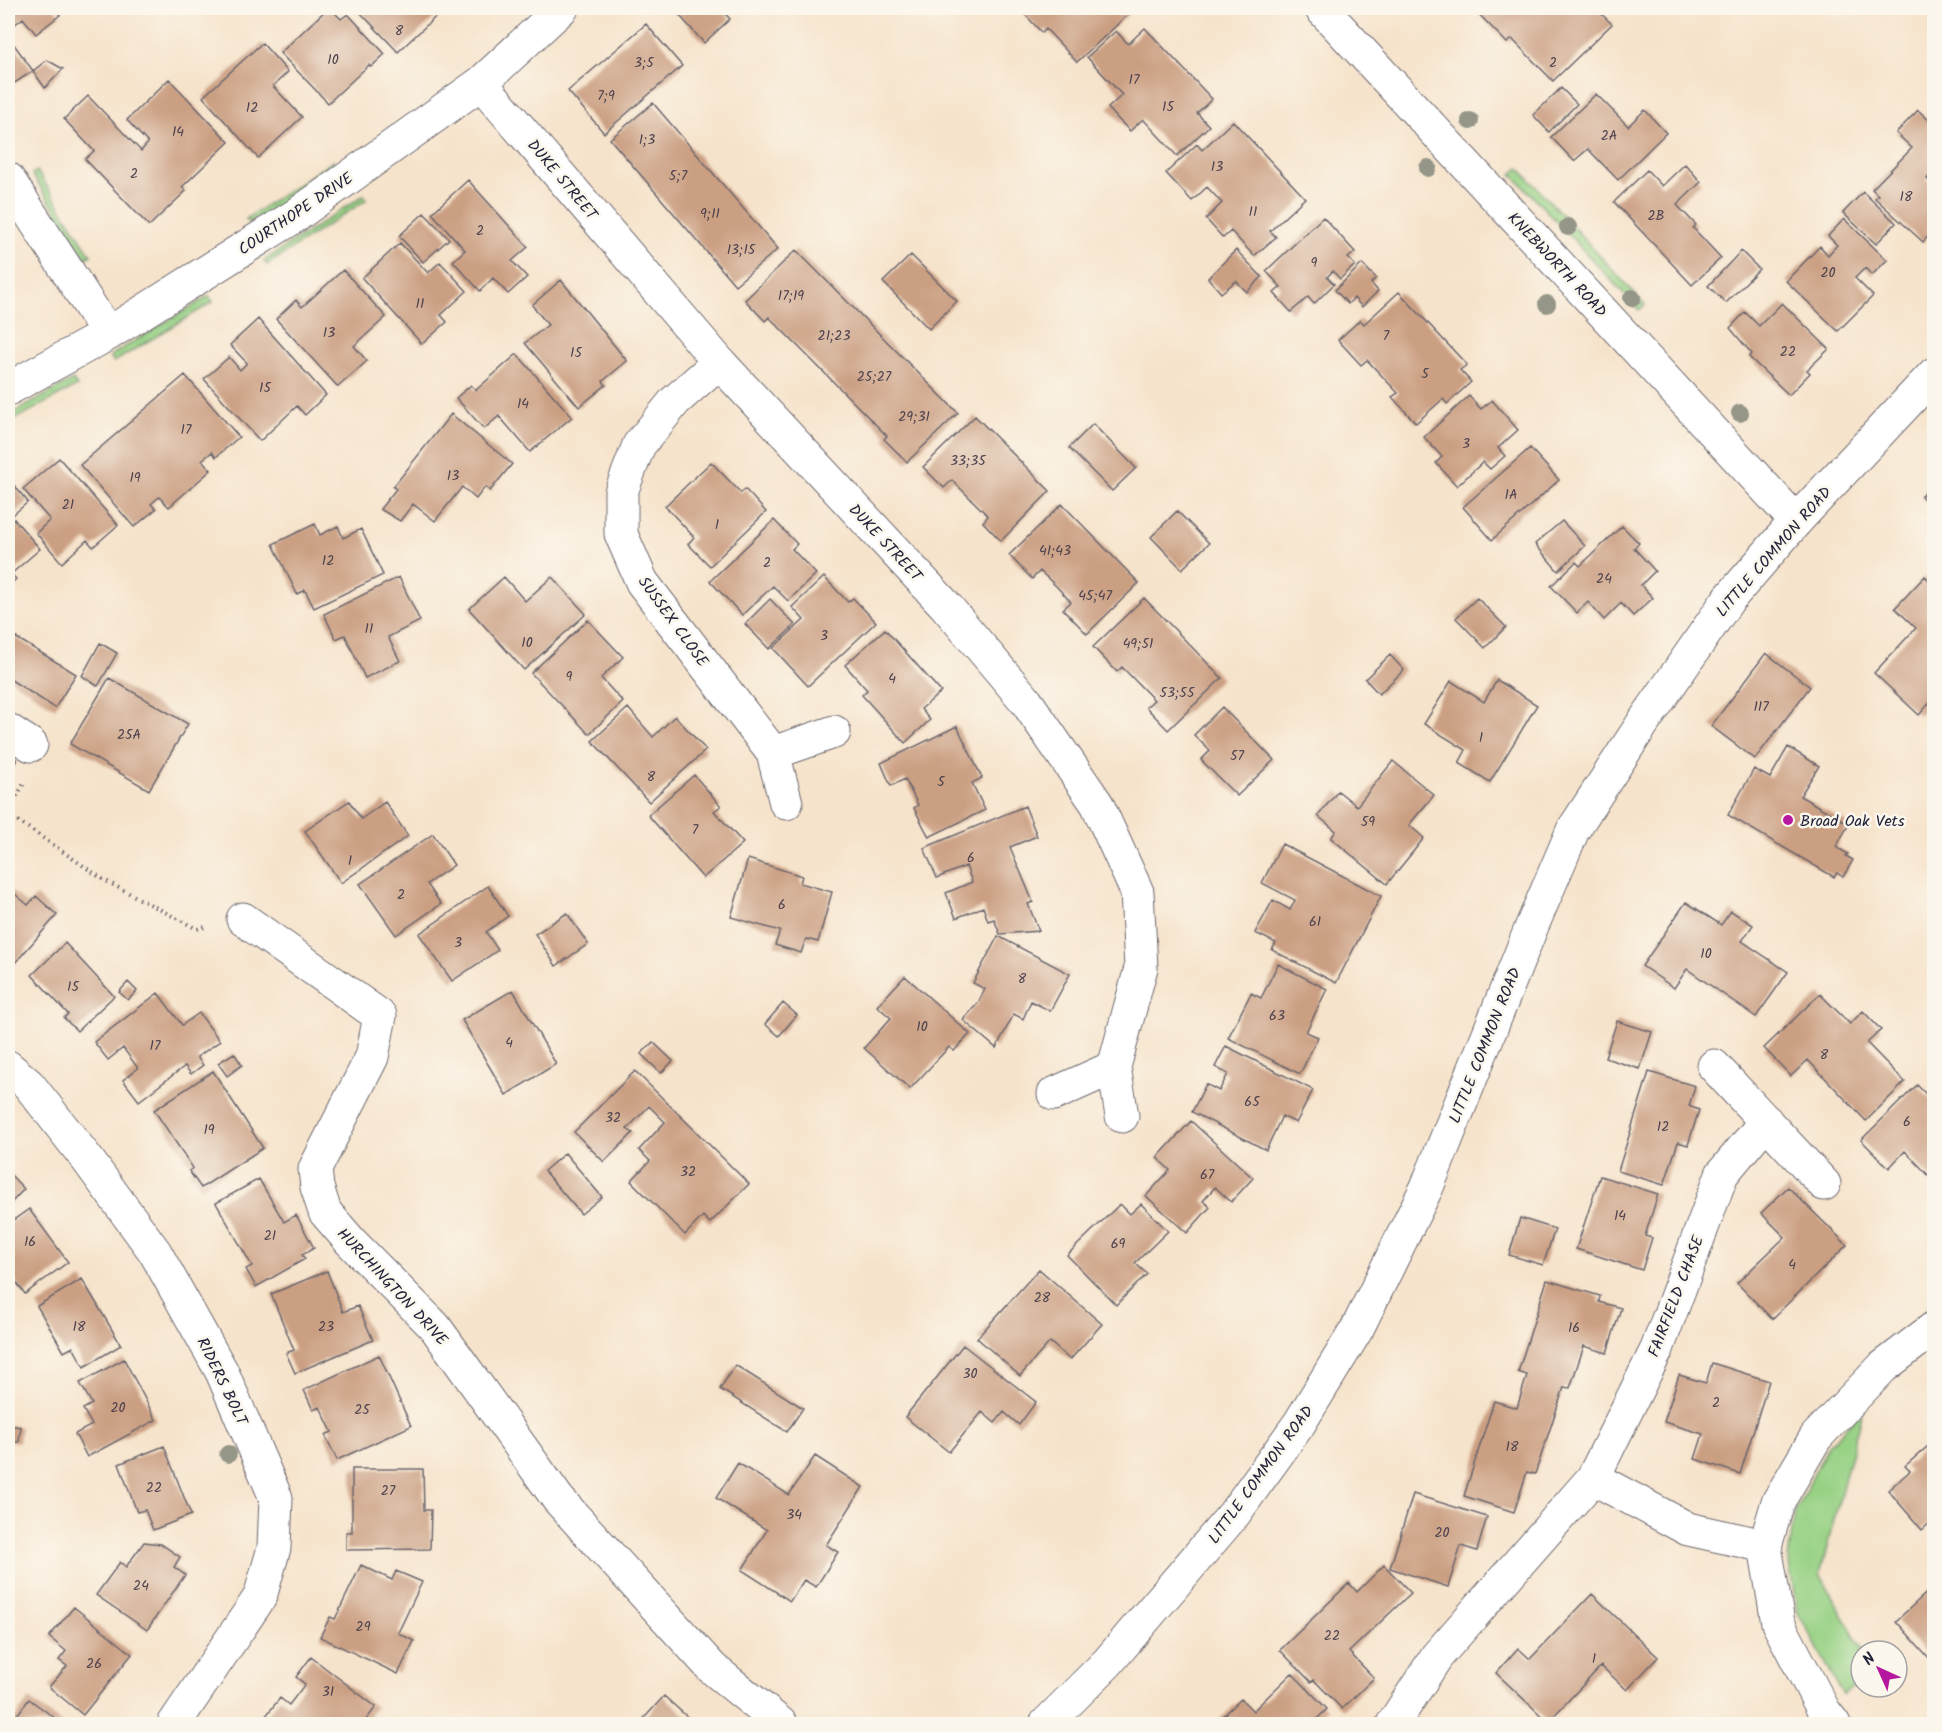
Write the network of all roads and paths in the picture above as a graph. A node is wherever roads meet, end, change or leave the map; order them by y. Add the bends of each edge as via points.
1 (562, 8) edge
2 (1321, 8) edge
3 (481, 83) junction
4 (8, 179) edge
5 (108, 334) junction
6 (719, 362) junction
7 (1935, 374) edge
8 (8, 389) edge
9 (1796, 521) junction
10 (834, 732) dead end
11 (774, 753) junction
12 (786, 803) dead end
13 (8, 814) edge
14 (243, 919) joint
15 (1714, 1066) dead end
16 (8, 1067) edge
17 (1114, 1067) junction
18 (1054, 1094) dead end
19 (1122, 1116) dead end
20 (1766, 1121) junction
21 (1824, 1184) dead end
22 (1935, 1328) edge
23 (1593, 1478) junction
24 (1765, 1546) junction
25 (174, 1725) edge
26 (781, 1725) edge
27 (1046, 1725) edge
28 (1393, 1725) edge
29 (1834, 1725) edge

1 - 3 main road, COURTHOPE DRIVE
2 - 9 main road, KNEBWORTH ROAD
3 - 5 main road, COURTHOPE DRIVE via 296,216
3 - 6 main road, DUKE STREET
4 - 5 main road
5 - 8 main road, COURTHOPE DRIVE
6 - 11 main road, SUSSEX CLOSE via 675,400 639,445 621,492 621,534 642,582
6 - 17 main road, DUKE STREET via 953,615 1026,701 1097,804 1137,892 1141,968
7 - 9 main road, LITTLE COMMON ROAD
9 - 27 main road, LITTLE COMMON ROAD via 1728,600 1573,830 1427,1187 1357,1329 1299,1424 1234,1514 1108,1662
10 - 11 main road
11 - 12 main road, SUSSEX CLOSE
13 - 14 path via 104,880 197,929
14 - 26 main road, HURCHINGTON DRIVE via 380,1016 372,1057 315,1169 325,1212 435,1327 558,1499 712,1668
15 - 20 main road
16 - 25 main road, RIDERS BOLT via 29,1085 155,1252 222,1372 276,1498 274,1548 261,1597
17 - 18 main road
17 - 19 main road, DUKE STREET
20 - 21 main road
20 - 23 main road, FAIRFIELD CHASE via 1722,1174 1657,1349
22 - 24 main road via 1883,1367 1816,1437 1778,1502
23 - 24 main road via 1688,1529
23 - 28 main road, FAIRFIELD CHASE via 1437,1656
24 - 29 main road via 1778,1623

